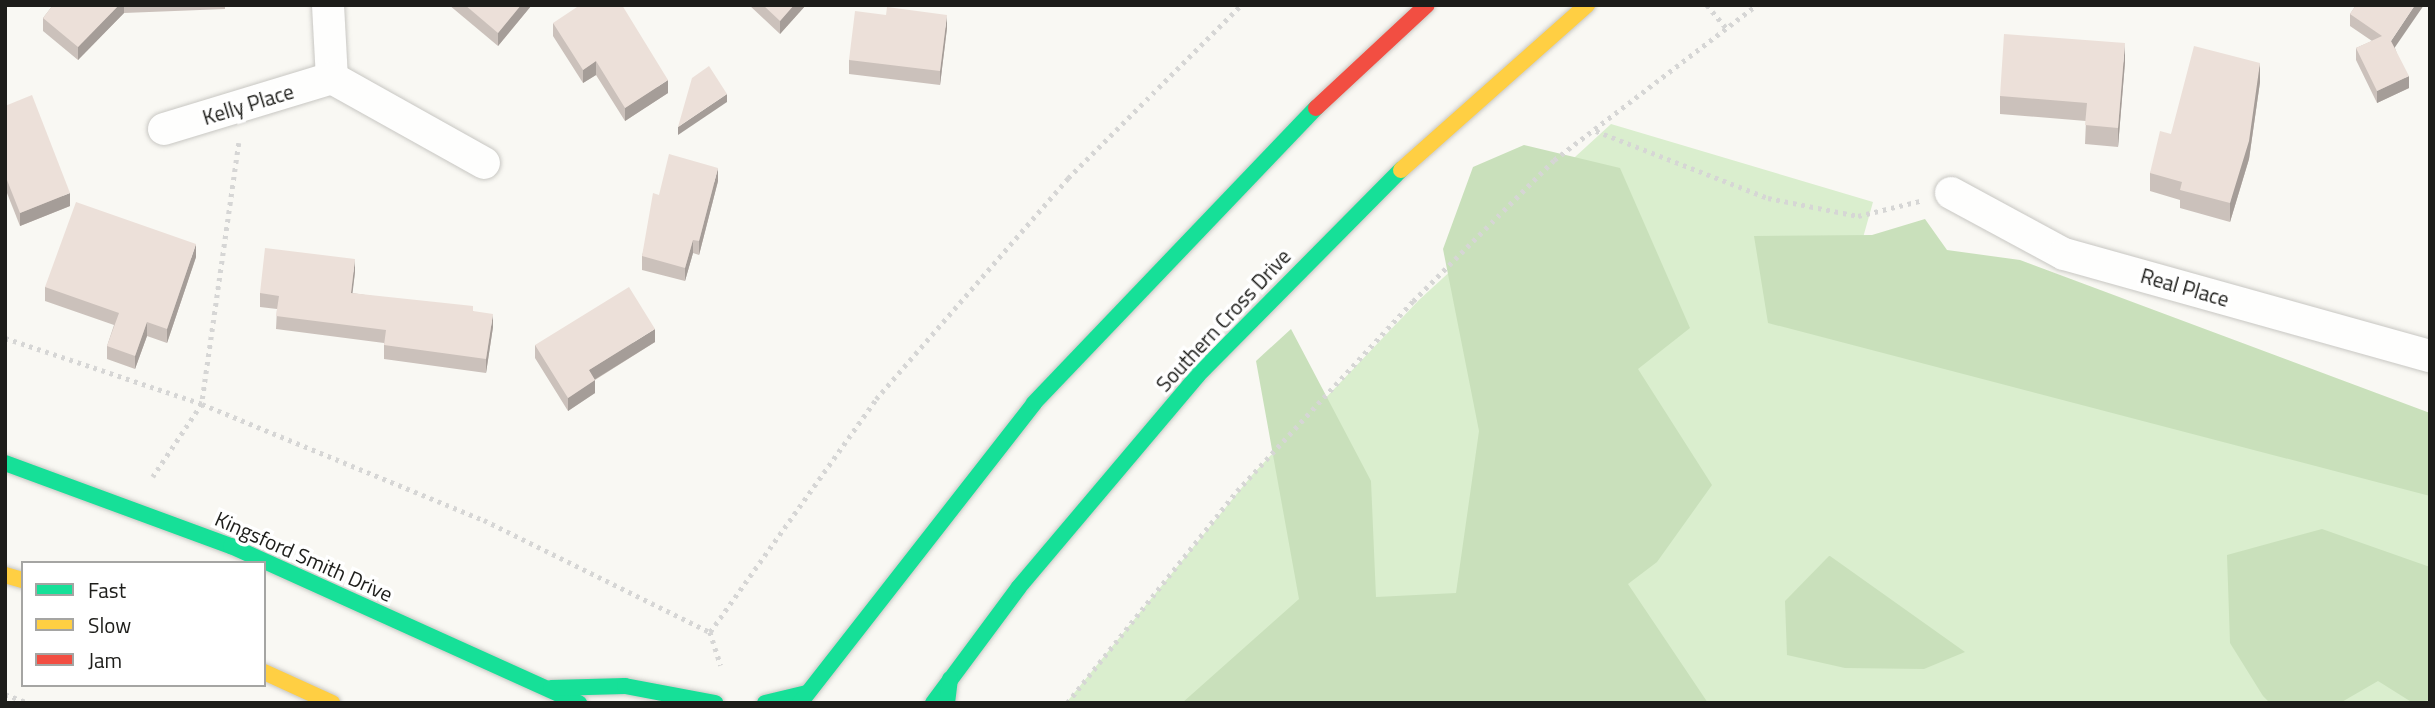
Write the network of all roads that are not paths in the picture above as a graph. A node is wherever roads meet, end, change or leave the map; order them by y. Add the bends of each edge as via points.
1 (328, 5) edge
2 (1427, 5) edge
3 (1587, 5) edge
4 (332, 78) junction
5 (164, 129) dead end
6 (484, 163) dead end
7 (1951, 193) road end
8 (2430, 355) edge
9 (5, 463) edge
10 (259, 561) edge
11 (266, 564) edge
12 (266, 673) edge
13 (950, 679) junction
14 (551, 688) junction
15 (803, 698) edge
16 (332, 703) edge
17 (579, 703) edge
18 (715, 703) edge
19 (765, 703) edge
20 (933, 703) edge
21 (947, 703) edge

1 - 4 street
2 - 15 main road via 1271,149 1132,295 922,541
3 - 13 main road, Southern Cross Drive via 1376,192 1197,376 1095,493
4 - 5 street, Kelly Place
4 - 6 street
7 - 8 street, Real Place via 2064,254
9 - 10 main road, Kingsford Smith Drive via 132,506
11 - 14 main road, Kingsford Smith Drive
12 - 16 main road
13 - 20 main road, Southern Cross Drive
13 - 21 main road
14 - 17 main road, Kingsford Smith Drive
14 - 18 main road via 625,686
15 - 19 main road

